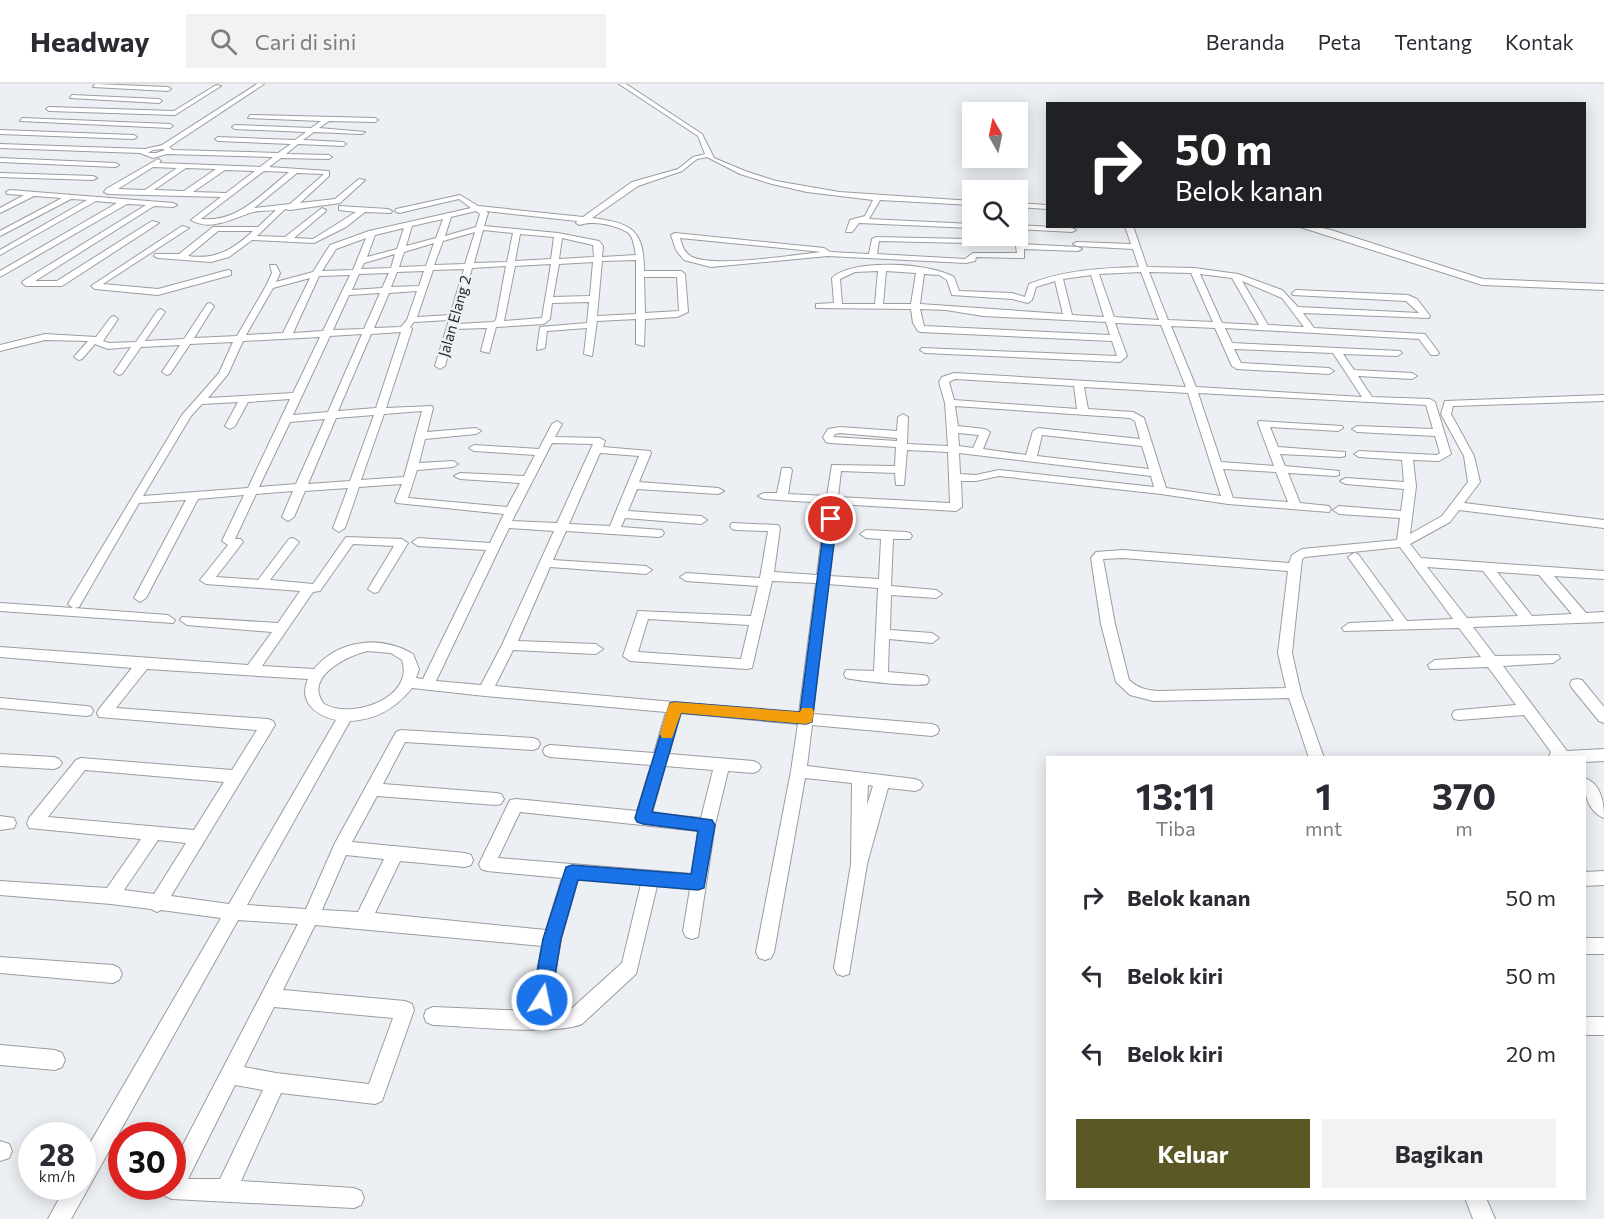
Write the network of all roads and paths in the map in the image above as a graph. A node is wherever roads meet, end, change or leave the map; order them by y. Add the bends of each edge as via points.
1 (154, 84) edge
2 (213, 84) edge
3 (261, 84) edge
4 (622, 84) edge
5 (97, 85) edge
6 (168, 89) junction
7 (72, 98) junction
8 (159, 100) junction
9 (260, 109) dead end
10 (141, 112) junction
11 (250, 117) junction
12 (327, 119) junction
13 (22, 120) dead end
14 (375, 120) dead end
15 (73, 122) junction
16 (155, 125) junction
17 (170, 126) dead end
18 (236, 127) junction
19 (312, 130) junction
20 (0, 132) edge
21 (362, 132) dead end
22 (50, 134) junction
23 (134, 137) junction
24 (218, 139) junction
25 (297, 142) junction
26 (343, 144) dead end
27 (0, 146) edge
28 (27, 147) junction
29 (59, 148) junction
30 (166, 149) junction
31 (112, 150) junction
32 (198, 153) junction
33 (242, 155) junction
34 (708, 155) junction
35 (279, 156) junction
36 (328, 158) dead end
37 (125, 159) dead end
38 (0, 160) edge
39 (159, 160) dead end
40 (34, 161) junction
41 (116, 165) junction
42 (151, 165) junction
43 (185, 166) junction
44 (223, 168) junction
45 (262, 169) junction
46 (295, 171) junction
47 (0, 175) edge
48 (93, 178) junction
49 (361, 180) dead end
50 (5, 190) edge
51 (110, 191) junction
52 (147, 192) junction
53 (31, 193) junction
54 (185, 194) junction
55 (226, 195) junction
56 (68, 196) junction
57 (878, 197) junction
58 (97, 199) junction
59 (962, 201) edge
60 (124, 202) junction
61 (151, 205) junction
62 (173, 205) dead end
63 (1028, 206) edge
64 (0, 207) edge
65 (1046, 207) edge
66 (286, 208) junction
67 (342, 208) dead end
68 (480, 208) junction
69 (322, 210) dead end
70 (363, 210) junction
71 (0, 211) edge
72 (246, 211) junction
73 (388, 211) dead end
74 (399, 211) dead end
75 (448, 215) junction
76 (568, 219) junction
77 (583, 220) junction
78 (310, 221) junction
79 (861, 221) dead end
80 (321, 222) dead end
81 (878, 222) junction
82 (892, 222) junction
83 (155, 223) dead end
84 (332, 224) dead end
85 (409, 224) junction
86 (343, 225) junction
87 (962, 225) edge
88 (1028, 227) edge
89 (185, 228) dead end
90 (481, 228) junction
91 (1046, 228) edge
92 (1072, 228) edge
93 (1130, 228) edge
94 (1310, 228) edge
95 (260, 229) junction
96 (849, 230) dead end
97 (517, 231) junction
98 (372, 233) junction
99 (546, 233) junction
100 (0, 234) edge
101 (558, 235) junction
102 (250, 238) junction
103 (288, 239) junction
104 (876, 239) junction
105 (889, 239) junction
106 (439, 240) junction
107 (58, 241) junction
108 (962, 241) edge
109 (0, 243) edge
110 (88, 243) junction
111 (16, 244) junction
112 (965, 246) edge
113 (48, 247) junction
114 (1077, 247) junction
115 (1136, 247) junction
116 (80, 249) junction
117 (401, 250) junction
118 (111, 252) junction
119 (0, 253) edge
120 (122, 253) dead end
121 (133, 253) dead end
122 (806, 253) junction
123 (145, 254) junction
124 (34, 255) junction
125 (158, 256) dead end
126 (872, 256) junction
127 (65, 257) junction
128 (181, 257) junction
129 (640, 257) junction
130 (597, 259) junction
131 (361, 261) junction
132 (966, 261) junction
133 (1082, 261) dead end
134 (554, 262) junction
135 (511, 264) junction
136 (468, 266) junction
137 (273, 267) dead end
138 (428, 269) junction
139 (882, 269) junction
140 (394, 270) junction
141 (1144, 270) junction
142 (1194, 270) junction
143 (356, 272) junction
144 (920, 272) junction
145 (1094, 272) junction
146 (228, 273) dead end
147 (0, 274) edge
148 (316, 274) junction
149 (640, 274) junction
150 (1235, 276) junction
151 (1058, 277) junction
152 (270, 285) junction
153 (1604, 287) edge
154 (421, 288) junction
155 (386, 290) junction
156 (345, 293) junction
157 (955, 293) junction
158 (1296, 293) dead end
159 (593, 299) junction
160 (548, 300) junction
161 (1028, 300) junction
162 (838, 305) junction
163 (879, 305) junction
164 (210, 306) dead end
165 (819, 306) dead end
166 (916, 306) junction
167 (951, 308) junction
168 (1297, 310) junction
169 (160, 312) dead end
170 (1364, 314) junction
171 (640, 316) junction
172 (1032, 316) junction
173 (453, 317) junction
174 (1068, 318) junction
175 (114, 319) dead end
176 (1112, 320) junction
177 (591, 322) junction
178 (1166, 322) junction
179 (408, 324) junction
180 (494, 324) junction
181 (1220, 325) junction
182 (450, 327) junction
183 (1265, 327) junction
184 (1311, 330) junction
185 (366, 331) junction
186 (1342, 332) junction
187 (325, 333) junction
188 (1033, 334) junction
189 (1381, 334) junction
190 (287, 335) junction
191 (240, 338) junction
192 (1116, 338) junction
193 (96, 340) junction
194 (187, 342) junction
195 (138, 344) junction
196 (642, 344) dead end
197 (1227, 346) junction
198 (0, 348) edge
199 (540, 348) dead end
200 (925, 350) dead end
201 (1317, 350) junction
202 (1336, 350) junction
203 (486, 351) dead end
204 (1352, 351) junction
205 (1434, 353) dead end
206 (588, 354) dead end
207 (79, 357) dead end
208 (440, 366) dead end
209 (1038, 368) junction
210 (119, 372) dead end
211 (167, 372) dead end
212 (1350, 373) junction
213 (1413, 376) dead end
214 (1079, 383) junction
215 (1192, 390) junction
216 (297, 396) junction
217 (1604, 398) edge
218 (245, 399) junction
219 (1369, 400) junction
220 (201, 401) junction
221 (950, 403) junction
222 (1047, 408) junction
223 (380, 411) junction
224 (1083, 412) junction
225 (330, 416) junction
226 (903, 417) dead end
227 (285, 419) junction
228 (990, 420) dead end
229 (557, 424) dead end
230 (230, 426) dead end
231 (1338, 428) dead end
232 (953, 429) junction
233 (1357, 429) dead end
234 (476, 431) dead end
235 (1038, 431) junction
236 (985, 432) junction
237 (1441, 433) junction
238 (421, 436) junction
239 (548, 440) junction
240 (901, 442) junction
241 (1147, 443) junction
242 (474, 448) dead end
243 (953, 449) junction
244 (596, 450) junction
245 (1274, 450) junction
246 (542, 452) junction
247 (977, 452) junction
248 (1341, 454) dead end
249 (1359, 454) dead end
250 (1407, 457) junction
251 (1031, 458) junction
252 (453, 464) dead end
253 (1218, 465) junction
254 (413, 467) junction
255 (786, 470) dead end
256 (1281, 470) junction
257 (1154, 473) junction
258 (1335, 473) dead end
259 (460, 476) dead end
260 (954, 477) junction
261 (409, 480) junction
262 (529, 480) junction
263 (1346, 481) dead end
264 (354, 484) junction
265 (632, 485) junction
266 (1410, 486) junction
267 (300, 488) junction
268 (251, 491) junction
269 (718, 491) dead end
270 (1161, 491) junction
271 (194, 495) junction
272 (764, 496) dead end
273 (782, 496) junction
274 (833, 499) junction
275 (135, 500) junction
276 (1228, 501) junction
277 (1458, 506) junction
278 (1295, 507) junction
279 (1325, 509) dead end
280 (1339, 510) dead end
281 (511, 511) junction
282 (621, 514) junction
283 (1406, 516) junction
284 (288, 518) dead end
285 (701, 520) dead end
286 (506, 524) junction
287 (1604, 524) edge
288 (735, 526) dead end
289 (562, 527) junction
290 (339, 528) dead end
291 (614, 530) junction
292 (658, 533) dead end
293 (866, 534) dead end
294 (887, 535) junction
295 (906, 536) dead end
296 (293, 542) dead end
297 (418, 542) dead end
298 (1403, 543) junction
299 (495, 547) junction
300 (1354, 557) dead end
301 (1419, 562) junction
302 (545, 563) junction
303 (1487, 567) junction
304 (1296, 568) junction
305 (646, 570) dead end
306 (1544, 572) junction
307 (1604, 575) edge
308 (686, 577) dead end
309 (766, 579) junction
310 (824, 580) junction
311 (261, 584) junction
312 (885, 587) junction
313 (309, 588) junction
314 (374, 590) dead end
315 (936, 594) dead end
316 (140, 598) dead end
317 (74, 604) dead end
318 (3, 611) edge
319 (1604, 617) edge
320 (1583, 618) junction
321 (168, 620) dead end
322 (1528, 620) junction
323 (187, 621) dead end
324 (756, 621) junction
325 (1463, 622) junction
326 (1404, 626) junction
327 (281, 628) junction
328 (1349, 628) dead end
329 (883, 634) junction
330 (932, 638) dead end
331 (509, 645) junction
332 (596, 649) dead end
333 (0, 652) edge
334 (1553, 658) dead end
335 (143, 663) junction
336 (1494, 663) junction
337 (1435, 665) dead end
338 (252, 670) junction
339 (317, 674) junction
340 (851, 674) dead end
341 (881, 677) junction
342 (922, 680) dead end
343 (410, 682) junction
344 (1577, 684) dead end
345 (427, 685) junction
346 (486, 690) junction
347 (1294, 693) junction
348 (0, 703) edge
349 (675, 707) junction
350 (1527, 709) junction
351 (86, 711) dead end
352 (1459, 715) dead end
353 (345, 717) junction
354 (1604, 717) edge
355 (806, 718) junction
356 (932, 730) dead end
357 (533, 744) dead end
358 (550, 752) dead end
359 (1604, 755) edge
360 (1316, 756) edge
361 (1560, 756) edge
362 (1582, 756) edge
363 (0, 760) edge
364 (659, 761) junction
365 (54, 763) dead end
366 (722, 765) junction
367 (753, 767) dead end
368 (799, 771) junction
369 (236, 777) junction
370 (860, 778) junction
371 (882, 781) junction
372 (915, 785) dead end
373 (1586, 787) edge
374 (372, 789) junction
375 (496, 799) dead end
376 (1604, 811) edge
377 (643, 818) junction
378 (707, 825) junction
379 (153, 834) junction
380 (198, 837) junction
381 (341, 848) junction
382 (395, 853) junction
383 (465, 860) dead end
384 (859, 864) junction
385 (572, 872) junction
386 (1604, 878) edge
387 (1586, 879) edge
388 (650, 880) junction
389 (698, 882) junction
390 (0, 888) edge
391 (111, 896) junction
392 (157, 904) junction
393 (234, 912) junction
394 (310, 918) junction
395 (363, 920) junction
396 (692, 931) dead end
397 (552, 939) junction
398 (1586, 946) edge
399 (1604, 946) edge
400 (765, 952) dead end
401 (0, 965) edge
402 (843, 968) dead end
403 (113, 974) dead end
404 (268, 998) junction
405 (433, 1016) dead end
406 (538, 1020) junction
407 (1586, 1026) edge
408 (1604, 1026) edge
409 (2, 1058) edge
410 (55, 1060) dead end
411 (230, 1074) junction
412 (276, 1083) junction
413 (96, 1154) edge
414 (226, 1190) junction
415 (354, 1198) dead end
416 (70, 1200) edge
417 (1476, 1200) edge
418 (59, 1219) edge
419 (1484, 1219) edge

1 - 6 street
2 - 10 street via 218,86 175,113
3 - 30 street
4 - 34 street via 700,135
5 - 6 street
5 - 7 street
6 - 8 street via 174,91
7 - 8 street
7 - 10 street via 49,109
8 - 10 street
9 - 11 street
11 - 12 street
11 - 18 street
12 - 14 street
12 - 19 street
13 - 15 street
15 - 16 street
15 - 22 street
16 - 17 street
16 - 23 street
18 - 19 street
18 - 24 street
19 - 21 street
19 - 25 street
20 - 22 street
22 - 23 street
22 - 28 street
23 - 31 street
24 - 25 street
24 - 32 street
25 - 26 street
25 - 35 street
27 - 28 street
28 - 29 street
28 - 38 street
29 - 31 street
29 - 40 street
30 - 31 street
30 - 32 street
32 - 33 street
33 - 35 street
33 - 44 street
34 - 57 street via 783,185 827,194
34 - 77 street via 695,158 680,170 635,184
35 - 36 street
35 - 45 street
37 - 41 street
38 - 40 street
39 - 42 street
40 - 41 street
41 - 48 street
42 - 43 street
42 - 51 street
43 - 44 street
43 - 52 street
44 - 45 street
44 - 54 street
45 - 46 street
45 - 55 street
46 - 66 street via 322,171 327,175
46 - 72 street
47 - 48 street
48 - 56 street
49 - 66 street via 337,201
50 - 53 street
51 - 52 street
51 - 58 street
52 - 54 street
53 - 56 street
53 - 64 street
53 - 71 street
54 - 55 street
55 - 72 street via 195,220 218,222
56 - 58 street
56 - 100 street
57 - 59 street
57 - 96 street via 868,217 853,222
58 - 60 street
58 - 111 street
60 - 61 street
60 - 107 street
61 - 62 street
61 - 110 street
63 - 65 street
66 - 72 street
66 - 95 street
67 - 70 street
68 - 74 street via 460,197
68 - 75 street
68 - 76 street
68 - 90 street via 484,213
69 - 78 street
70 - 73 street
70 - 86 street
75 - 85 street
75 - 106 street
76 - 77 street
76 - 99 street via 551,224
77 - 101 street via 576,229
77 - 129 street via 631,231
78 - 80 street
78 - 103 street
79 - 81 street
81 - 82 street
81 - 104 street
82 - 87 street
82 - 105 street
83 - 118 street
84 - 86 street
85 - 98 street
85 - 117 street
86 - 103 street via 314,241
88 - 91 street
89 - 123 street
90 - 97 street
90 - 106 street
90 - 136 street, Jalan Elang 2
92 - 114 street
93 - 115 street
94 - 153 street via 1482,282
95 - 102 street
95 - 128 street via 216,229
97 - 99 street
97 - 135 street
98 - 131 street
98 - 148 street via 333,247
99 - 101 street
101 - 130 street via 598,244
101 - 134 street
102 - 103 street
102 - 128 street via 228,256
104 - 105 street
104 - 126 street
105 - 108 street
106 - 117 street
106 - 138 street
107 - 110 street
107 - 113 street
109 - 111 street
110 - 116 street
111 - 113 street
111 - 119 street
112 - 132 street
113 - 124 street
114 - 115 street
114 - 132 street via 1020,246 1021,256 976,255
114 - 133 street
115 - 141 street
116 - 118 street
116 - 127 street
117 - 131 street
117 - 140 street
118 - 120 street
118 - 127 street via 59,284 26,283
121 - 123 street
122 - 122 street via 675,235 680,250 699,264
122 - 126 street via 824,250 828,254
123 - 146 street via 95,286 158,292
124 - 127 street
124 - 147 street
125 - 128 street
126 - 132 street
129 - 130 street
129 - 149 street
130 - 134 street
130 - 159 street
131 - 143 street
134 - 135 street
134 - 160 street
135 - 136 street
135 - 180 street via 500,321
136 - 138 street
136 - 173 street, Jalan Elang 2
137 - 152 street via 276,273
138 - 140 street
138 - 154 street
139 - 144 street
139 - 162 street via 839,275
139 - 163 street
140 - 143 street
140 - 155 street
141 - 142 street
141 - 145 street
141 - 178 street
142 - 150 street
142 - 181 street
143 - 148 street
143 - 156 street
144 - 157 street via 948,276
144 - 166 street
145 - 151 street
145 - 176 street
148 - 152 street
148 - 190 street
149 - 171 street
149 - 171 street via 681,274 684,312
150 - 168 street via 1279,292
150 - 183 street
151 - 161 street via 1032,286
151 - 174 street
152 - 191 street
154 - 155 street
154 - 179 street
155 - 156 street
155 - 185 street
156 - 187 street
157 - 161 street
157 - 167 street
158 - 170 street via 1408,298 1426,316
159 - 160 street
159 - 177 street
160 - 180 street via 543,321
161 - 172 street
162 - 163 street
162 - 165 street
163 - 166 street
164 - 194 street
166 - 167 street
166 - 188 street via 918,326 927,330
167 - 172 street
168 - 170 street
168 - 184 street
169 - 195 street
170 - 189 street
171 - 177 street
171 - 196 street
172 - 174 street
172 - 188 street
173 - 179 street
173 - 182 street, Jalan Elang 2
174 - 176 street
175 - 193 street
176 - 178 street
176 - 192 street
177 - 199 street via 543,329
177 - 206 street
178 - 181 street
178 - 215 street
179 - 185 street
179 - 223 street
180 - 182 street
180 - 203 street
181 - 183 street
181 - 197 street
182 - 208 street, Jalan Elang 2
183 - 184 street
184 - 186 street
185 - 187 street
185 - 225 street
186 - 189 street
186 - 204 street
187 - 190 street
187 - 216 street
188 - 192 street
188 - 209 street
189 - 204 street via 1397,353
189 - 205 street via 1422,336
190 - 191 street
191 - 194 street
191 - 220 street via 223,374
192 - 209 street via 1120,359
193 - 195 street via 108,346
193 - 198 street via 37,338
193 - 207 street
194 - 195 street
194 - 211 street
195 - 210 street
197 - 201 street
197 - 201 street via 1237,366 1329,371
200 - 209 street
201 - 202 street
202 - 204 street
202 - 212 street
209 - 214 street
209 - 221 street via 950,377 944,382
212 - 213 street
212 - 219 street
214 - 215 street
214 - 224 street
215 - 219 street
215 - 253 street
216 - 218 street
216 - 227 street
217 - 277 street via 1449,403 1446,414 1469,456 1474,482
218 - 220 street
218 - 230 street
219 - 237 street via 1430,402
220 - 275 street via 187,415
221 - 222 street
221 - 232 street
222 - 224 street
222 - 235 street
223 - 225 street
223 - 238 street via 428,408
223 - 264 street
224 - 241 street via 1134,415 1140,420
225 - 227 street
225 - 267 street
226 - 240 street
227 - 268 street
228 - 236 street
229 - 239 street
231 - 245 street via 1263,423
232 - 236 street
232 - 243 street
233 - 237 street
234 - 238 street
235 - 241 street
235 - 251 street
236 - 247 street
237 - 250 street via 1446,454 1443,457
238 - 254 street
239 - 244 street via 600,441
239 - 246 street
240 - 240 street via 840,430 832,431 828,437
240 - 243 street
240 - 274 street via 901,477 836,467
241 - 257 street
242 - 246 street
243 - 247 street
243 - 260 street
244 - 265 street via 646,453
244 - 289 street
245 - 248 street
245 - 256 street
246 - 262 street
247 - 251 street
249 - 250 street
250 - 266 street
251 - 257 street
252 - 254 street
253 - 256 street
253 - 276 street
254 - 261 street
255 - 273 street
256 - 258 street
256 - 278 street
257 - 270 street
259 - 262 street
260 - 270 street via 999,473
260 - 274 street via 956,507
261 - 264 street
261 - 281 street via 401,501
262 - 281 street
263 - 266 street
264 - 267 street
264 - 290 street
265 - 269 street
265 - 282 street
266 - 283 street
267 - 268 street
267 - 284 street
268 - 271 street
268 - 311 street via 233,542 207,580
270 - 276 street
271 - 275 street
271 - 316 street
272 - 273 street
273 - 274 street
274 - 310 street
275 - 317 street
276 - 278 street
277 - 287 street
277 - 298 street via 1446,519
278 - 279 street
280 - 283 street
281 - 286 street
282 - 285 street
282 - 291 street
283 - 298 street
286 - 289 street
286 - 299 street
288 - 309 street via 774,528
289 - 291 street
289 - 302 street
291 - 292 street
293 - 294 street
294 - 295 street
294 - 312 street
296 - 311 street
297 - 299 street
298 - 301 street
298 - 304 street via 1302,553 1296,558
299 - 345 street
300 - 326 street
301 - 303 street
301 - 325 street
302 - 305 street
302 - 331 street
303 - 306 street
303 - 322 street
304 - 347 street via 1285,652
304 - 347 street via 1123,554 1097,558 1108,624 1123,682 1129,689 1158,696
306 - 307 street
306 - 320 street
308 - 309 street
309 - 310 street
309 - 324 street
310 - 312 street
310 - 355 street
311 - 313 street
312 - 315 street
312 - 329 street
313 - 314 street via 316,588 350,540 402,543
313 - 327 street
318 - 321 street
319 - 320 street
320 - 322 street
322 - 325 street
323 - 327 street
324 - 324 street via 644,614 630,656 747,664
325 - 326 street
325 - 336 street
326 - 328 street
327 - 338 street
329 - 330 street
329 - 341 street
331 - 332 street
331 - 346 street
333 - 335 street
334 - 336 street
335 - 338 street
335 - 369 street via 104,713 268,724
336 - 337 street
336 - 350 street
338 - 339 street
339 - 343 street via 348,651 384,646 409,658 413,669
339 - 353 street via 311,692 314,702 320,709
340 - 341 street
341 - 342 street
343 - 345 street
343 - 353 street via 384,707
344 - 354 street
345 - 346 street
346 - 349 street
347 - 360 street
348 - 351 street
349 - 355 street
349 - 364 street
350 - 352 street
350 - 361 street
353 - 393 street
355 - 356 street
355 - 368 street
357 - 374 street via 401,736
358 - 364 street
359 - 362 street
363 - 365 street
364 - 366 street
364 - 377 street
366 - 367 street
366 - 378 street
368 - 370 street
368 - 400 street
369 - 379 street via 81,764 35,823
369 - 380 street
370 - 371 street
370 - 384 street
371 - 372 street
371 - 384 street
373 - 376 street
374 - 375 street
374 - 381 street
377 - 378 street
377 - 385 street via 516,805 487,864
378 - 389 street
379 - 380 street
379 - 391 street
380 - 392 street
381 - 382 street
381 - 394 street
382 - 383 street
382 - 395 street
384 - 402 street
385 - 388 street
385 - 397 street
386 - 387 street
388 - 389 street
388 - 406 street via 630,968 575,1018
389 - 396 street
390 - 391 street
391 - 392 street
392 - 393 street
393 - 394 street
393 - 413 street
394 - 395 street
394 - 404 street
395 - 397 street
397 - 406 street
398 - 399 street
401 - 403 street
404 - 411 street
404 - 412 street via 405,1010 375,1094
405 - 406 street
407 - 408 street
409 - 410 street
411 - 412 street
411 - 414 street via 172,1189
412 - 414 street
414 - 415 street
416 - 418 street
417 - 419 street

